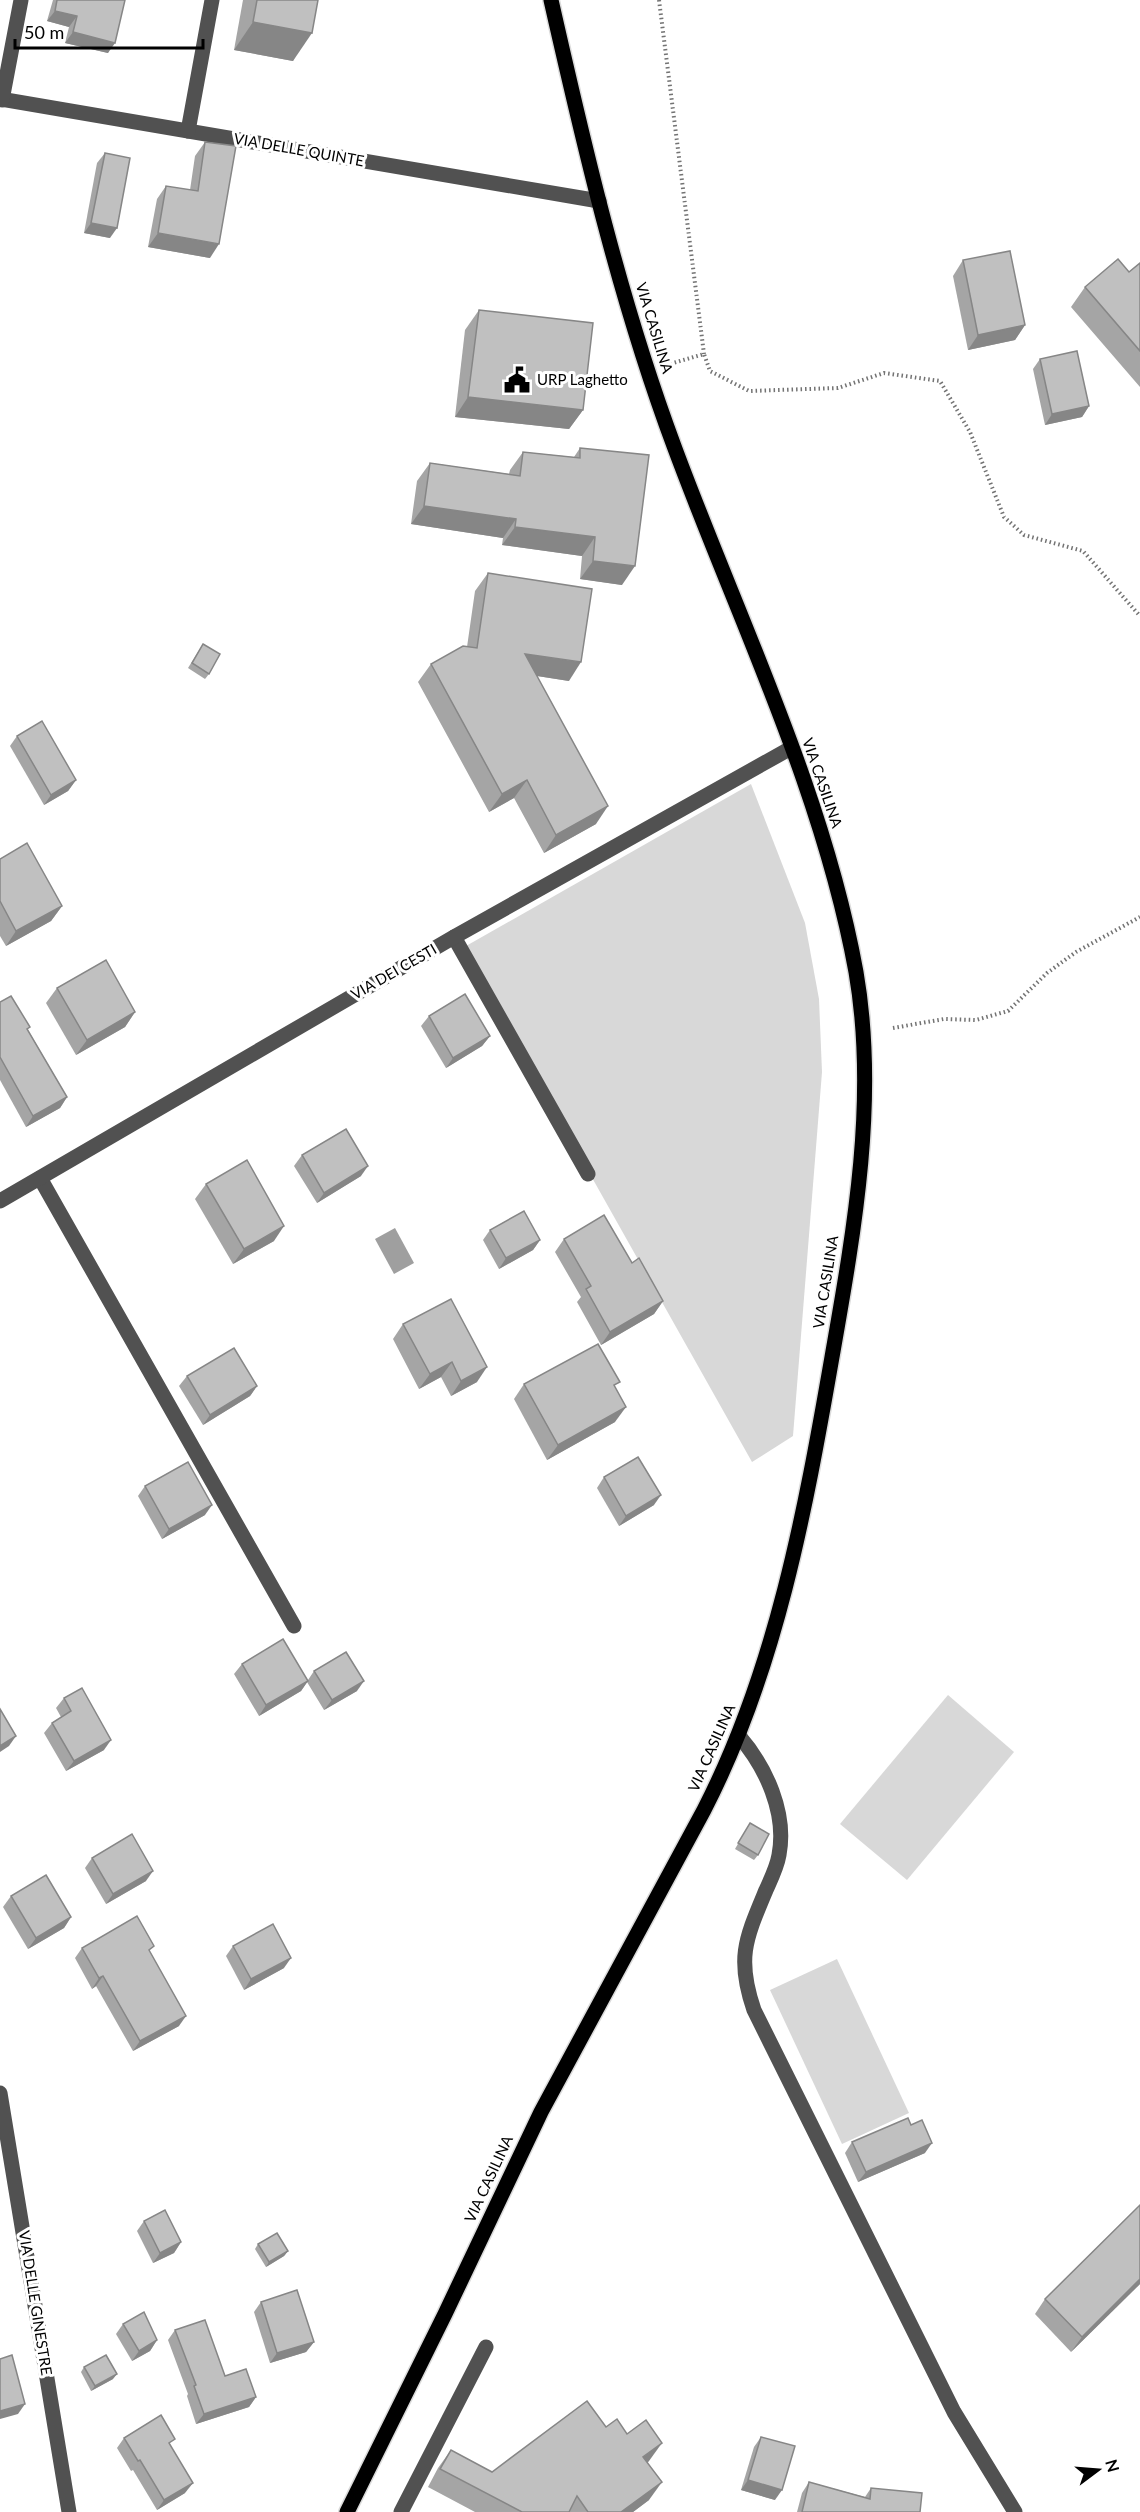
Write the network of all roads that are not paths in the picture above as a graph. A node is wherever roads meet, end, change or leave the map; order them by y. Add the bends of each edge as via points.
1 (21, 0) edge
2 (212, 0) edge
3 (550, 0) edge
4 (1, 99) edge
5 (188, 131) junction
6 (599, 201) junction
7 (791, 748) junction
8 (454, 937) junction
9 (588, 1174) dead end
10 (40, 1178) junction
11 (0, 1201) edge
12 (294, 1626) dead end
13 (739, 1736) junction
14 (0, 2093) edge
15 (486, 2347) dead end
16 (69, 2512) edge
17 (346, 2512) edge
18 (401, 2512) edge
19 (1015, 2512) edge

1 - 4 street
2 - 5 street
3 - 6 main road, VIA CASILINA
4 - 5 street, VIA DELLE QUINTE
5 - 6 street, VIA DELLE QUINTE
6 - 7 main road, VIA CASILINA via 625,300 682,469
7 - 8 street, VIA DEI CESTI
7 - 13 main road, VIA CASILINA via 827,856 852,952 863,1027 863,1111 848,1258 821,1422 780,1608
8 - 9 street
8 - 10 street, VIA DEI CESTI
10 - 11 street, VIA DEI CESTI
10 - 12 street
13 - 17 main road, VIA CASILINA via 704,1810 541,2112
13 - 19 street via 757,1758 771,1789 780,1827 775,1868 745,1947 744,1972 750,1997 954,2412
14 - 16 street, VIA DELLE GINESTRE
15 - 18 street

